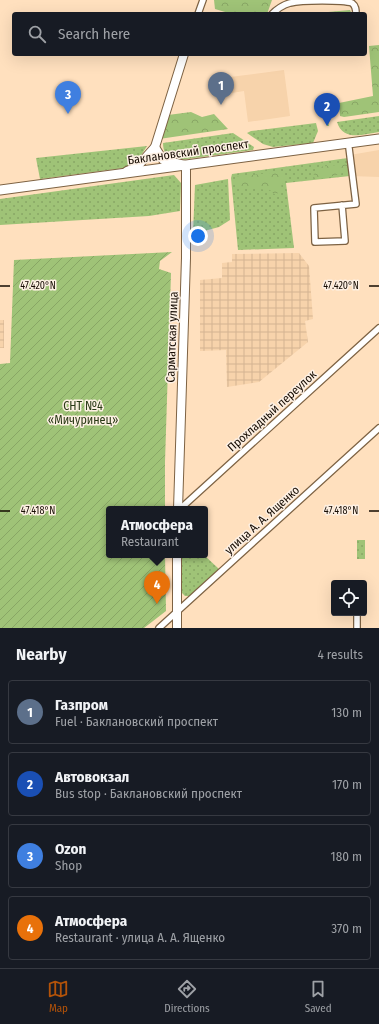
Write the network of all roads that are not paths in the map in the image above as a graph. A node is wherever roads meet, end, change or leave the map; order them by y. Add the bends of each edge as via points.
1 (203, 0) edge
2 (199, 12) edge
3 (274, 12) edge
4 (356, 12) edge
5 (183, 56) edge
6 (379, 139) edge
7 (379, 144) edge
8 (155, 147) junction
9 (349, 148) junction
10 (185, 168) junction
11 (160, 171) junction
12 (122, 173) junction
13 (0, 190) edge
14 (0, 195) edge
15 (342, 205) junction
16 (379, 328) edge
17 (379, 428) edge
18 (179, 506) edge
19 (182, 506) edge
20 (177, 558) edge
21 (176, 613) junction
22 (357, 616) dead end
23 (159, 628) edge
24 (177, 628) edge
25 (357, 628) edge

1 - 2 street
3 - 4 street via 290,3 344,0 352,2
5 - 8 main road
6 - 10 main road, Баклановский проспект
7 - 9 main road, Баклановский проспект
8 - 10 main road via 163,160
8 - 11 main road
8 - 12 main road via 137,166
9 - 10 main road, Баклановский проспект
9 - 15 street via 356,204
10 - 11 main road, Баклановский проспект
10 - 18 main road, Сарматская улица via 186,258
11 - 12 main road, Баклановский проспект
11 - 14 main road, Баклановский проспект
12 - 13 main road, Баклановский проспект
15 - 15 street via 314,208 315,242 345,241
16 - 19 street, Прохладный переулок
17 - 21 street, улица А. А. Ященко
20 - 21 main road
21 - 23 street, улица А. А. Ященко
21 - 24 main road
22 - 25 street

